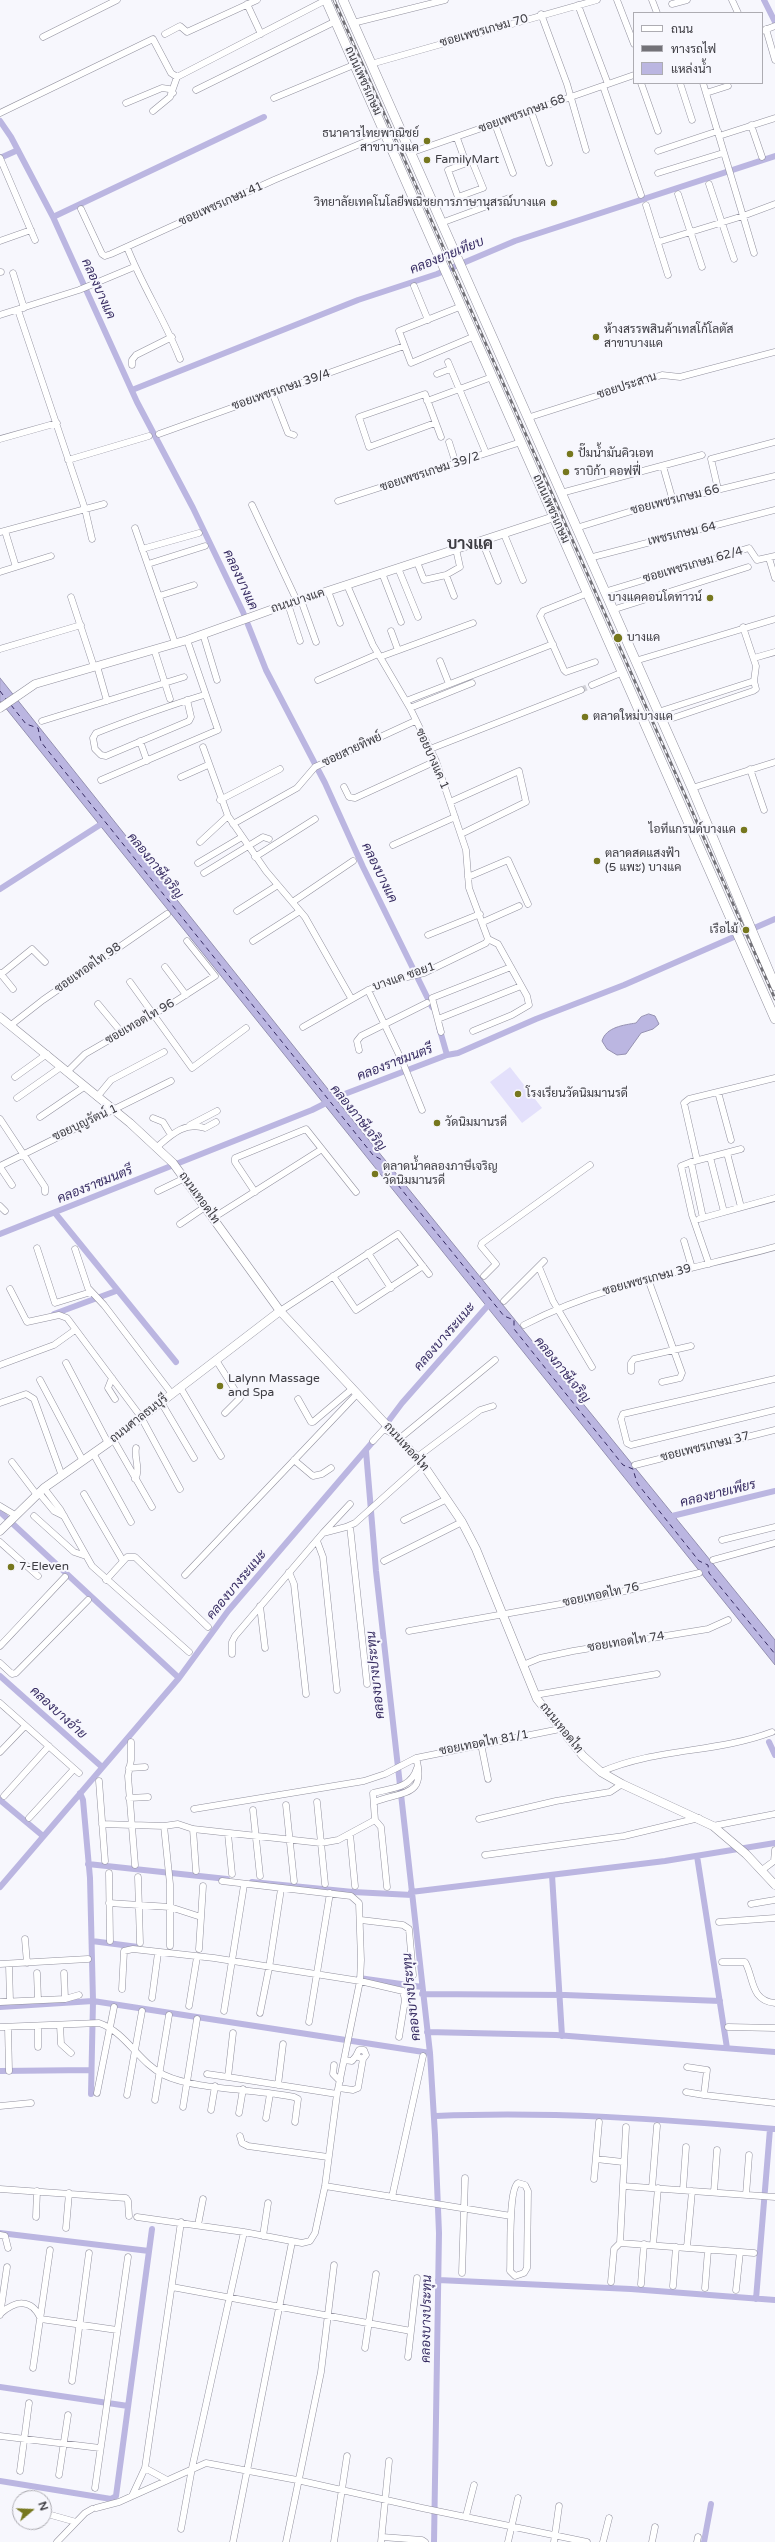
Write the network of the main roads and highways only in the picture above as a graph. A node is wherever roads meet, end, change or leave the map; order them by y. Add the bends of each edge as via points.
1 (326, 0) edge
2 (343, 0) edge
3 (371, 64) junction
4 (357, 67) junction
5 (379, 82) junction
6 (366, 87) junction
7 (561, 493) junction
8 (554, 517) junction
9 (0, 708) edge
10 (771, 968) edge
11 (775, 986) edge
12 (0, 1017) edge
13 (775, 1019) edge
14 (280, 1311) junction
15 (6, 1523) edge
16 (772, 1877) edge
17 (775, 1885) edge

1 - 4 main road, ถนนเพชรเกษม
2 - 3 main road, ถนนเพชรเกษม
3 - 4 main road
3 - 5 main road, ถนนเพชรเกษม
4 - 6 main road, ถนนเพชรเกษม
5 - 6 main road
5 - 7 main road, ถนนเพชรเกษม
6 - 8 main road, ถนนเพชรเกษม
7 - 8 main road via 562,506
7 - 10 main road, ถนนเพชรเกษม via 692,788 756,941
8 - 9 main road, ถนนบางแค via 288,604 187,640 35,684
8 - 13 main road, ถนนเพชรเกษม
10 - 11 main road, ถนนเพชรเกษม
12 - 14 main road, ถนนเทอดไท via 47,1054 172,1162
14 - 15 main road, ถนนศาลธนบุรี via 40,1492
14 - 16 main road, ถนนเทอดไท via 398,1437 447,1499 482,1561 535,1695 583,1756 601,1772 622,1784 713,1826
16 - 17 main road, ถนนเทอดไท

